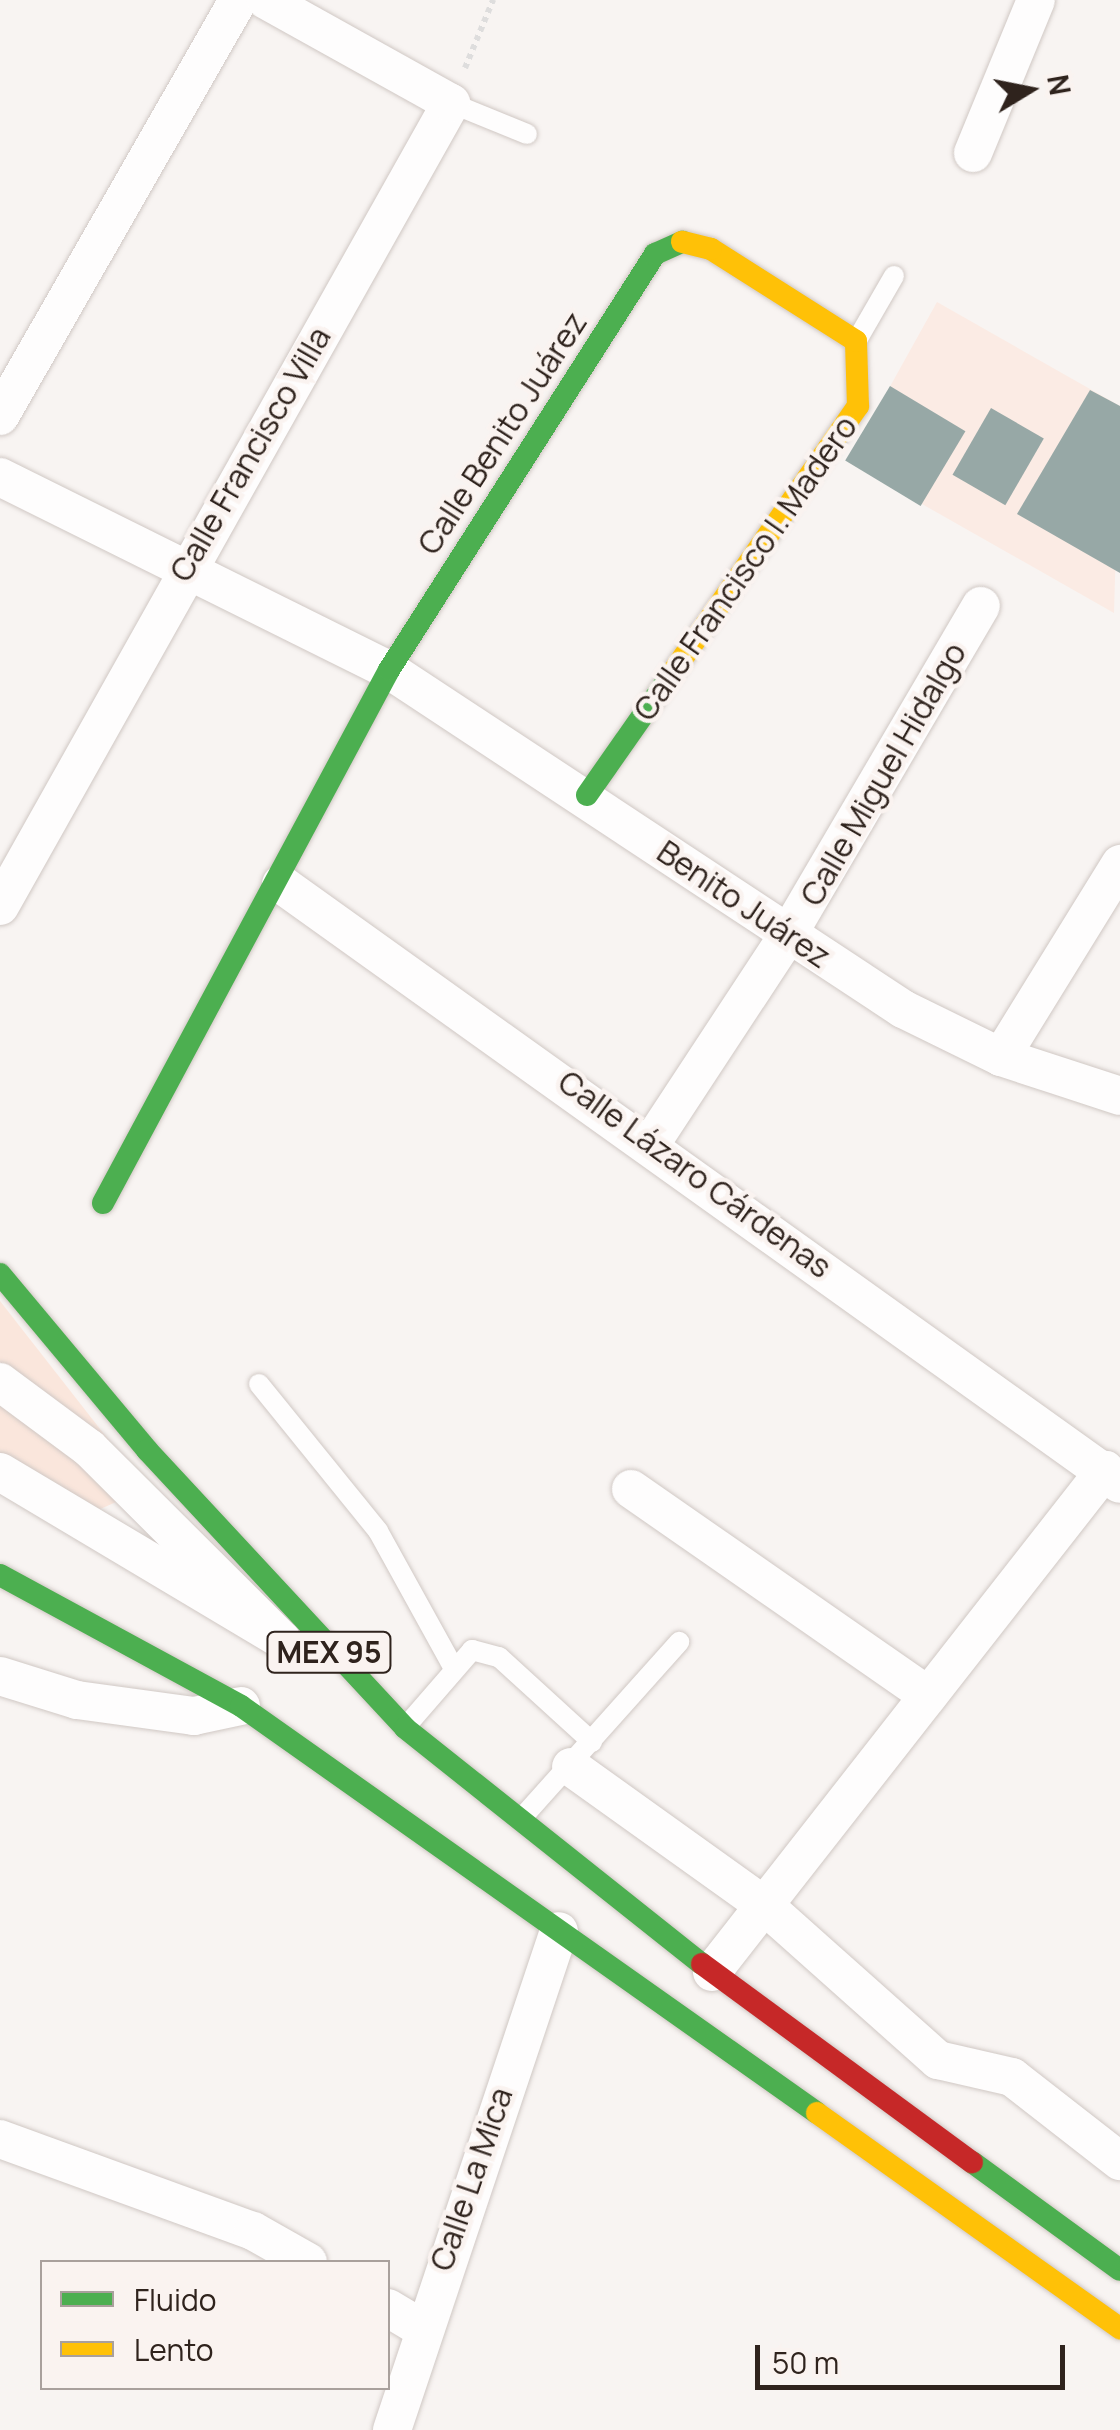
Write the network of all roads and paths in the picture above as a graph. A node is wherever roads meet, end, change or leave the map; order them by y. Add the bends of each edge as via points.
1 (238, 0) edge
2 (266, 0) edge
3 (493, 0) edge
4 (1036, 0) edge
5 (451, 103) junction
6 (527, 134) dead end
7 (973, 153) dead end
8 (894, 276) dead end
9 (856, 342) junction
10 (0, 416) edge
11 (0, 477) edge
12 (182, 571) junction
13 (981, 606) dead end
14 (389, 670) junction
15 (586, 795) junction
16 (1120, 864) edge
17 (281, 884) junction
18 (0, 906) edge
19 (786, 938) junction
20 (1001, 1057) junction
21 (1120, 1096) edge
22 (652, 1142) junction
23 (103, 1203) dead end
24 (0, 1274) edge
25 (0, 1382) edge
26 (259, 1384) dead end
27 (0, 1472) edge
28 (1112, 1477) edge
29 (632, 1489) dead end
30 (0, 1575) edge
31 (680, 1642) dead end
32 (452, 1665) junction
33 (0, 1676) edge
34 (928, 1695) junction
35 (241, 1706) junction
36 (405, 1728) junction
37 (582, 1754) junction
38 (518, 1821) junction
39 (765, 1906) junction
40 (558, 1931) junction
41 (712, 1972) junction
42 (0, 2139) edge
43 (1120, 2161) edge
44 (305, 2260) edge
45 (1120, 2270) edge
46 (390, 2309) edge
47 (420, 2328) junction
48 (1120, 2328) edge
49 (392, 2430) edge

1 - 10 street
2 - 5 street
3 - 5 path
4 - 7 street
5 - 6 lane
5 - 12 street, Calle Francisco Villa
8 - 9 lane
9 - 14 main road, Calle Benito Juárez via 711,249 680,241 655,254
9 - 15 main road, Calle Francisco I. Madero via 858,406 833,453
11 - 12 street, Benito Juárez
12 - 14 street, Benito Juárez
12 - 18 street, Calle Francisco Villa
13 - 19 street, Calle Miguel Hidalgo
14 - 15 street, Benito Juárez
14 - 17 main road
15 - 19 street, Benito Juárez
16 - 20 street
17 - 22 street, Calle Lázaro Cárdenas
17 - 23 main road
19 - 20 street, Benito Juárez
19 - 22 street, Calle Miguel Hidalgo
20 - 21 street, Benito Juárez
22 - 28 street, Calle Lázaro Cárdenas
24 - 36 main road, MEX 95 via 147,1450
25 - 27 street via 90,1448 282,1640
26 - 32 lane via 378,1531
28 - 34 street, Calle Lázaro Cárdenas
29 - 34 street
30 - 35 main road, MEX 95
31 - 37 lane
32 - 36 lane
32 - 37 lane via 472,1650 499,1657
33 - 35 street via 76,1700 194,1716
34 - 39 street, Calle Lázaro Cárdenas
35 - 40 main road, MEX 95
36 - 38 main road, MEX 95
37 - 38 lane
37 - 39 street
38 - 41 main road, MEX 95
39 - 41 street, Calle Lázaro Cárdenas
39 - 43 street via 938,2060 1012,2077
40 - 47 street, Calle La Mica
40 - 48 main road, MEX 95
41 - 45 main road, MEX 95
42 - 44 street via 254,2231
46 - 47 street
47 - 49 street, Calle La Mica

